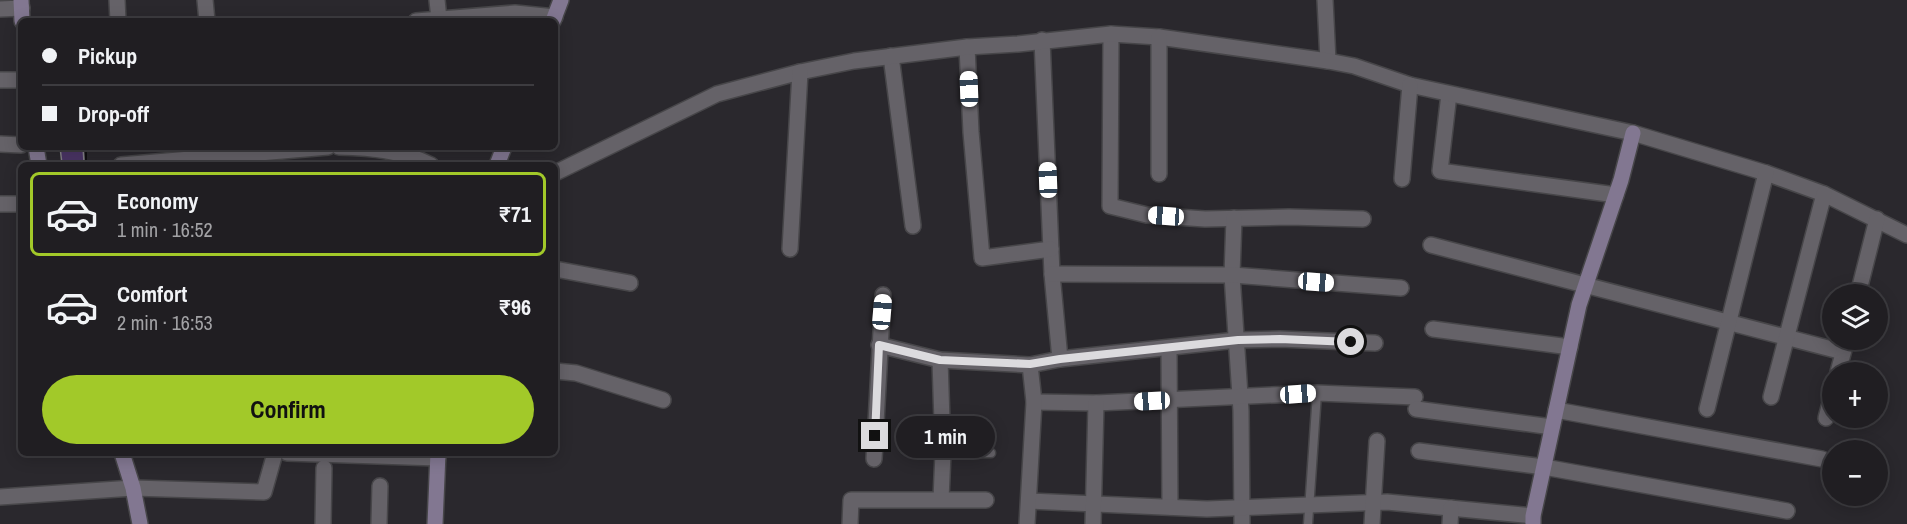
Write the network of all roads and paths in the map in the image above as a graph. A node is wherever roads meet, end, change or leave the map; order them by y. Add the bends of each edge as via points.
1 (117, 0) edge
2 (205, 0) edge
3 (437, 0) edge
4 (561, 0) edge
5 (1325, 0) edge
6 (0, 9) edge
7 (22, 10) edge
8 (118, 18) edge
9 (207, 18) edge
10 (439, 18) edge
11 (452, 18) edge
12 (548, 18) edge
13 (554, 18) edge
14 (1111, 34) junction
15 (1160, 37) junction
16 (1042, 40) junction
17 (967, 47) junction
18 (891, 56) junction
19 (1328, 61) junction
20 (800, 72) junction
21 (0, 80) edge
22 (18, 80) edge
23 (1410, 85) junction
24 (1449, 94) junction
25 (1633, 132) junction
26 (0, 144) edge
27 (18, 144) edge
28 (263, 150) edge
29 (387, 150) edge
30 (219, 152) edge
31 (190, 162) edge
32 (424, 162) edge
33 (558, 172) edge
34 (1766, 173) junction
35 (1159, 174) dead end
36 (1402, 179) dead end
37 (1824, 194) junction
38 (1616, 195) junction
39 (0, 204) edge
40 (18, 204) edge
41 (1233, 218) junction
42 (1363, 219) dead end
43 (1877, 219) junction
44 (912, 226) dead end
45 (1907, 235) edge
46 (1431, 245) dead end
47 (790, 249) dead end
48 (1051, 249) junction
49 (558, 270) edge
50 (1052, 274) junction
51 (1232, 275) junction
52 (630, 283) dead end
53 (1861, 284) edge
54 (1586, 286) junction
55 (1401, 288) dead end
56 (883, 295) dead end
57 (1728, 323) junction
58 (1433, 328) dead end
59 (1786, 338) junction
60 (1238, 340) junction
61 (1822, 343) edge
62 (1375, 344) dead end
63 (879, 345) junction
64 (1570, 347) junction
65 (1169, 349) junction
66 (1060, 359) junction
67 (940, 360) junction
68 (1030, 364) junction
69 (558, 371) edge
70 (1317, 393) junction
71 (1771, 397) dead end
72 (1239, 398) junction
73 (663, 400) dead end
74 (1170, 400) junction
75 (1034, 402) junction
76 (1096, 403) junction
77 (1707, 409) dead end
78 (1556, 410) junction
79 (1552, 428) junction
80 (1377, 441) dead end
81 (1419, 451) dead end
82 (942, 453) junction
83 (991, 453) dead end
84 (123, 456) edge
85 (274, 456) edge
86 (438, 456) edge
87 (874, 459) dead end
88 (1822, 459) dead end
89 (1544, 467) junction
90 (324, 468) dead end
91 (380, 486) dead end
92 (133, 488) junction
93 (0, 496) edge
94 (941, 499) junction
95 (986, 500) dead end
96 (1029, 501) junction
97 (1373, 502) junction
98 (1094, 503) junction
99 (1310, 505) junction
100 (1170, 507) junction
101 (1242, 508) junction
102 (1451, 508) junction
103 (1787, 511) dead end
104 (1533, 520) edge
105 (140, 524) edge
106 (323, 524) edge
107 (379, 524) edge
108 (435, 524) edge
109 (850, 524) edge
110 (1027, 524) edge
111 (1093, 524) edge
112 (1242, 524) edge
113 (1308, 524) edge
114 (1372, 524) edge
115 (1450, 524) edge

1 - 8 street
2 - 9 street
3 - 10 street
4 - 13 street
5 - 19 street
6 - 7 street
11 - 12 street via 515,13
14 - 15 street
14 - 16 street
14 - 41 street via 1110,206 1147,215
15 - 19 street
15 - 35 street
16 - 17 street
16 - 48 street
17 - 18 street
17 - 48 street via 982,258
18 - 20 street
18 - 44 street
19 - 23 street
20 - 33 street via 717,94
20 - 47 street
21 - 22 street
23 - 24 street
23 - 36 street
24 - 25 street
24 - 38 street via 1440,171
25 - 34 street
25 - 38 street
26 - 27 street
28 - 30 street
29 - 32 street
30 - 31 street
34 - 37 street
34 - 57 street
37 - 43 street
37 - 59 street
38 - 54 street
39 - 40 street
41 - 42 street
41 - 51 street
43 - 45 street
43 - 53 street
46 - 54 street
48 - 50 street
49 - 52 street
50 - 51 street
50 - 66 street
51 - 55 street
51 - 60 street
54 - 57 street
54 - 64 street
56 - 63 street
57 - 59 street
57 - 77 street
58 - 64 street
59 - 61 street
59 - 71 street
60 - 62 street
60 - 65 street
60 - 72 street
63 - 67 street
63 - 87 street
64 - 78 street
65 - 66 street
65 - 74 street
66 - 68 street
67 - 68 street
67 - 82 street
68 - 75 street
69 - 73 street via 576,373
70 - 72 street
70 - 79 street via 1415,403
70 - 99 lane
72 - 74 street
72 - 101 street
74 - 76 street
74 - 100 street
75 - 76 street
75 - 96 street
76 - 98 street
78 - 79 street
78 - 88 street
79 - 89 street
80 - 97 street
81 - 89 street
82 - 83 lane
82 - 94 street
84 - 92 street
85 - 92 street via 264,492
86 - 108 street
89 - 103 street
89 - 104 street
90 - 106 street
91 - 107 street
92 - 93 street
92 - 105 street
94 - 95 street
94 - 109 street via 851,500
96 - 98 street
96 - 110 street
97 - 99 street
97 - 102 street
97 - 114 street
98 - 100 street
98 - 111 street
99 - 101 street
99 - 113 lane
100 - 101 street
101 - 112 street
102 - 104 street
102 - 115 street

